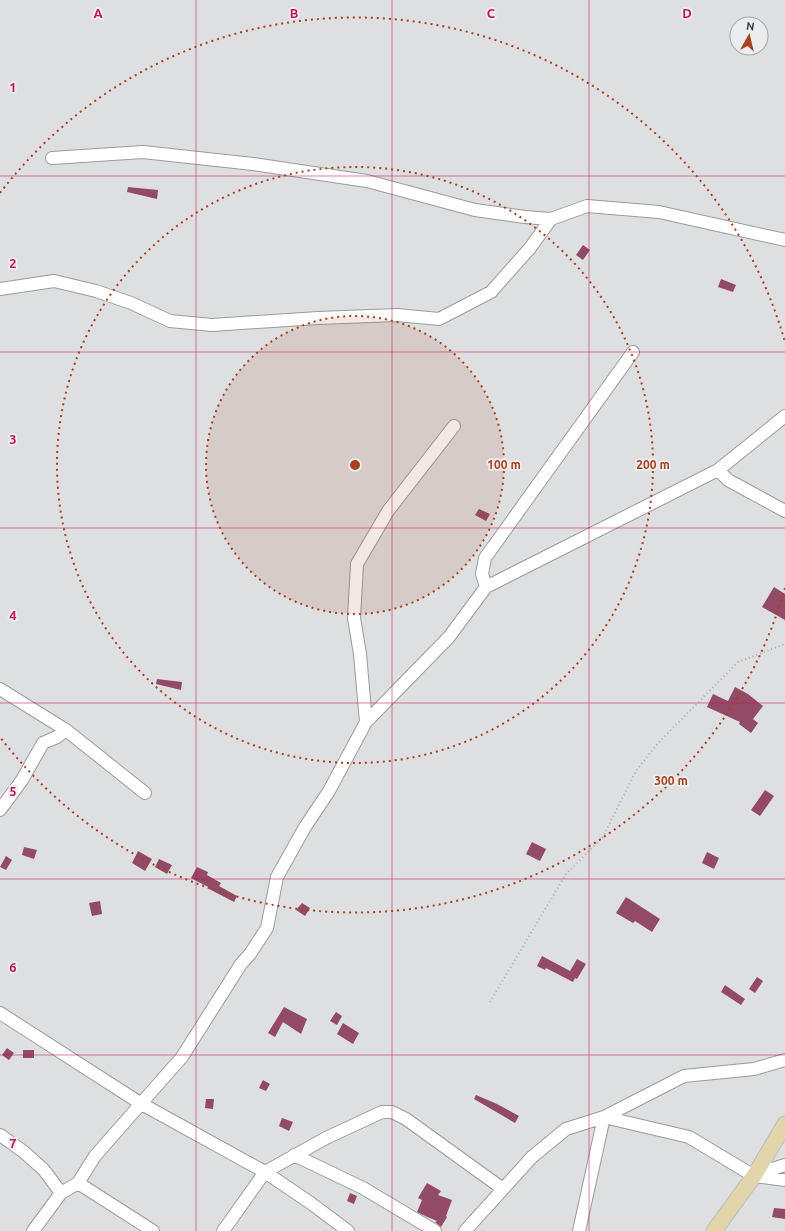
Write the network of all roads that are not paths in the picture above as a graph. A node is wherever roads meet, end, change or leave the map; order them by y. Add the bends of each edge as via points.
1 (52, 158) dead end
2 (551, 220) junction
3 (785, 240) edge
4 (0, 289) edge
5 (632, 352) dead end
6 (785, 416) edge
7 (454, 426) dead end
8 (718, 470) junction
9 (785, 511) edge
10 (486, 587) junction
11 (0, 689) edge
12 (366, 722) junction
13 (66, 730) junction
14 (145, 792) dead end
15 (0, 810) edge
16 (0, 1013) edge
17 (785, 1060) edge
18 (140, 1103) junction
19 (604, 1117) junction
20 (785, 1124) edge
21 (0, 1135) edge
22 (294, 1155) junction
23 (785, 1165) edge
24 (265, 1172) junction
25 (754, 1176) junction
26 (785, 1180) edge
27 (78, 1183) junction
28 (502, 1189) junction
29 (60, 1193) junction
30 (33, 1231) edge
31 (153, 1231) edge
32 (223, 1231) edge
33 (348, 1231) edge
34 (435, 1231) edge
35 (465, 1231) edge
36 (579, 1231) edge
37 (714, 1231) edge

1 - 2 street via 143,152 245,163 367,181 475,210
2 - 3 street via 587,206 659,212
2 - 4 street via 491,292 439,319 397,315 212,325 170,321 117,298 54,281
5 - 10 street via 485,558 482,574
6 - 8 street
7 - 12 street via 388,511 357,564 354,618
8 - 9 street via 728,480
8 - 10 street
10 - 12 street via 449,637
11 - 13 street
12 - 18 street via 329,791 277,876 263,934 241,964 182,1058
13 - 14 street
13 - 15 street via 43,743 22,780
16 - 18 street
17 - 19 street via 754,1070 684,1076
18 - 24 street
18 - 27 street via 95,1156
19 - 25 street via 689,1137
19 - 28 street via 566,1129 532,1157
19 - 36 street
20 - 25 main road
21 - 29 street via 44,1170
22 - 24 street
22 - 28 street via 382,1112 392,1112 406,1119
22 - 34 street via 363,1188
23 - 25 street
24 - 32 street
24 - 33 street
25 - 26 street
25 - 37 main road
27 - 29 street
27 - 31 street
28 - 35 street
29 - 30 street

